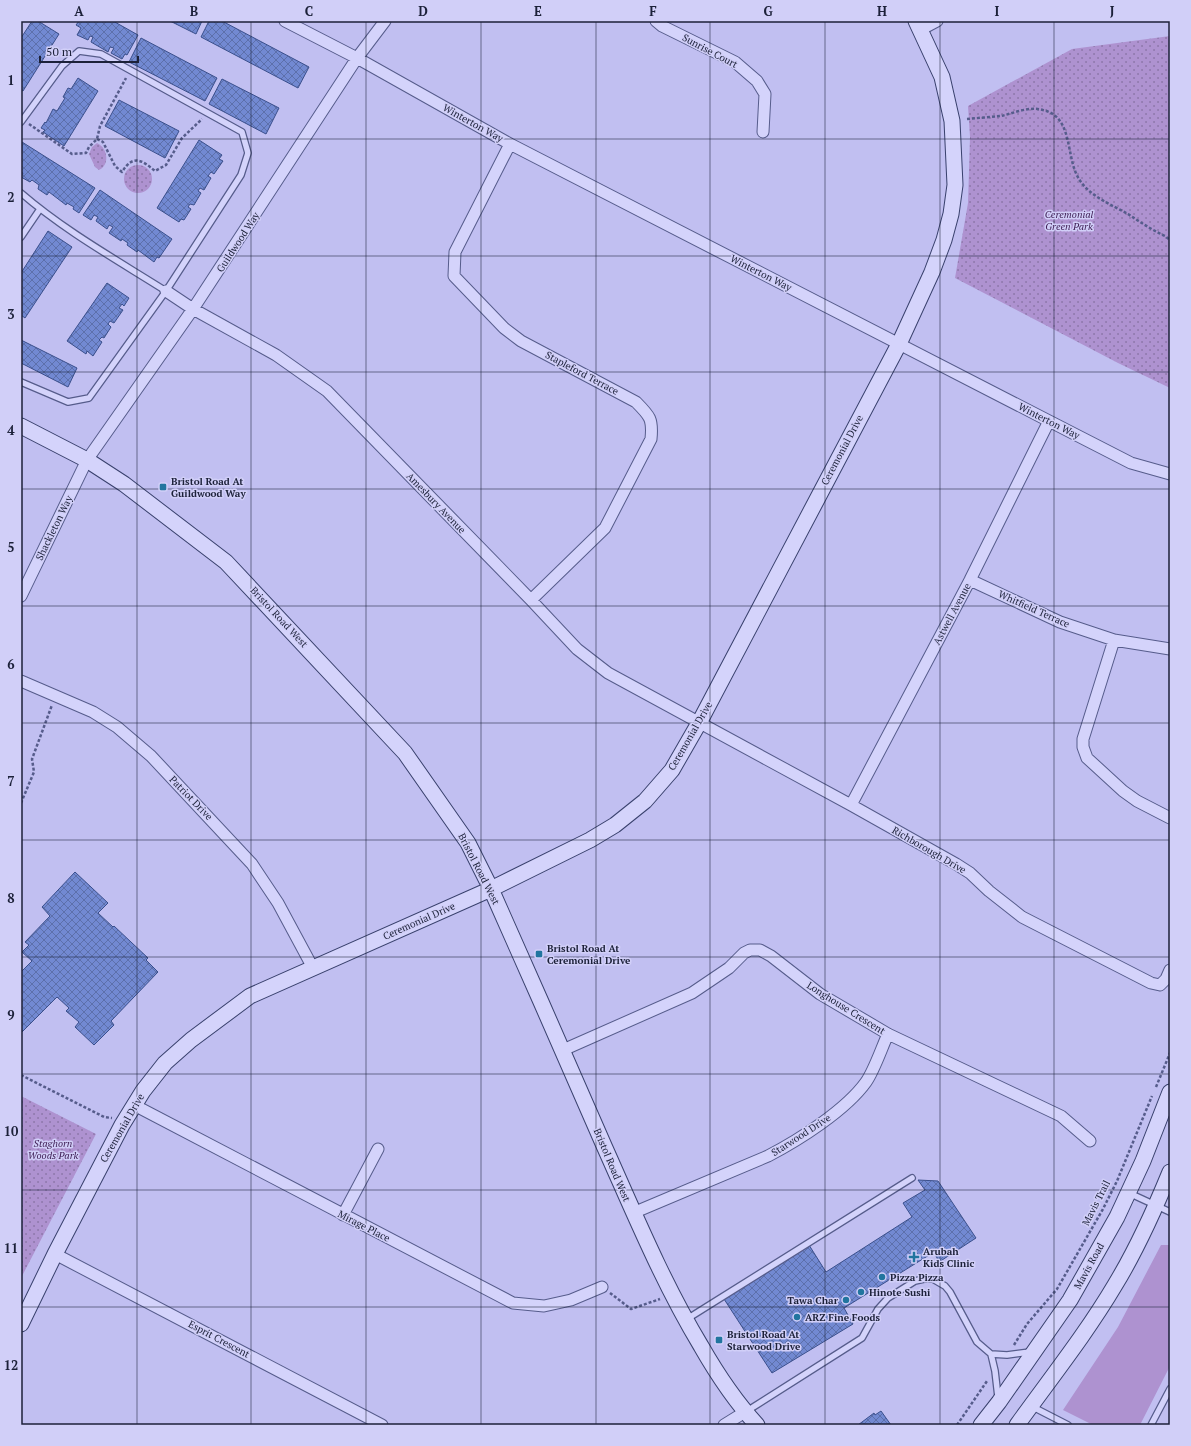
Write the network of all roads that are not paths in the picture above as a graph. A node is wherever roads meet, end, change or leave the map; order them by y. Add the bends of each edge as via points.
1 (285, 21) edge
2 (385, 21) edge
3 (656, 21) edge
4 (937, 21) edge
5 (918, 25) edge
6 (358, 58) junction
7 (22, 121) edge
8 (763, 132) dead end
9 (510, 144) junction
10 (21, 193) edge
11 (40, 209) junction
12 (21, 237) edge
13 (166, 291) junction
14 (193, 310) junction
15 (899, 344) junction
16 (21, 382) edge
17 (1049, 421) junction
18 (21, 426) edge
19 (87, 460) junction
20 (1170, 474) edge
21 (970, 580) junction
22 (21, 596) edge
23 (531, 600) junction
24 (1114, 640) junction
25 (1170, 649) edge
26 (21, 681) edge
27 (699, 723) junction
28 (851, 805) junction
29 (1170, 818) edge
30 (491, 889) junction
31 (312, 968) junction
32 (1170, 970) edge
33 (888, 1034) junction
34 (563, 1050) junction
35 (1170, 1092) edge
36 (134, 1105) junction
37 (1090, 1141) dead end
38 (378, 1149) dead end
39 (1170, 1172) edge
40 (912, 1178) dead end
41 (1128, 1192) junction
42 (1156, 1206) junction
43 (1170, 1212) edge
44 (633, 1213) junction
45 (343, 1215) junction
46 (55, 1254) junction
47 (602, 1287) road end
48 (685, 1320) junction
49 (21, 1324) edge
50 (1033, 1352) junction
51 (991, 1354) junction
52 (1170, 1389) edge
53 (999, 1402) junction
54 (1030, 1406) junction
55 (745, 1412) junction
56 (382, 1425) edge
57 (724, 1425) edge
58 (756, 1425) edge
59 (981, 1425) edge
60 (1017, 1425) edge
61 (1068, 1425) edge
62 (1151, 1425) edge

1 - 6 street, Winterton Way
2 - 6 street, Guildwood Way
3 - 8 street, Sunrise Court via 735,62 757,81 765,94
4 - 5 street
5 - 15 street, Ceremonial Drive via 942,77 952,121 955,185 944,240
6 - 9 street, Winterton Way
6 - 14 street, Guildwood Way
7 - 13 lane via 62,66 79,51 101,54 242,132 248,153 241,175
9 - 15 street, Winterton Way
9 - 23 street, Stapleford Terrace via 455,252 454,276 504,328 521,341 636,402 646,412 653,425 651,439 605,528
10 - 11 lane
11 - 12 lane
11 - 13 lane
13 - 14 street, Amesbury Avenue
13 - 16 lane via 89,398 68,402
14 - 19 street, Guildwood Way
14 - 23 street, Amesbury Avenue via 276,355 327,391
15 - 17 street, Winterton Way
15 - 27 street, Ceremonial Drive
17 - 20 street, Winterton Way via 1131,463
17 - 21 street, Astwell Avenue
18 - 19 street, Bristol Road West
19 - 22 street, Shackleton Way
19 - 30 street, Bristol Road West via 124,484 226,562 306,646 405,753 468,843
21 - 24 street, Whitfield Terrace via 1060,622
21 - 28 street, Astwell Avenue
23 - 27 street, Amesbury Avenue via 577,649 608,673
24 - 25 street, Whitfield Terrace
24 - 29 street via 1083,739 1083,747 1087,758 1123,791
26 - 31 street, Patriot Drive via 93,712 118,727 151,756 252,864 278,903
27 - 28 street, Richborough Drive
27 - 30 street, Ceremonial Drive via 672,770 645,801 615,825
28 - 32 street, Richborough Drive via 970,873 1022,917 1151,983 1160,985
30 - 31 street, Ceremonial Drive
30 - 34 street, Bristol Road West
31 - 36 street, Ceremonial Drive via 250,996 215,1021 166,1063
33 - 34 street, Longhouse Crescent via 820,994 771,956 760,950 750,950 692,993
33 - 37 street, Longhouse Crescent via 1061,1116
33 - 44 street, Starwood Drive via 867,1081 851,1100 826,1119 768,1156
34 - 44 street, Bristol Road West
35 - 41 street, Mavis Road
36 - 45 street, Mirage Place
36 - 46 street, Ceremonial Drive
38 - 45 street
39 - 42 street
40 - 48 lane
41 - 42 lane
41 - 50 street, Mavis Road via 1117,1217 1070,1300
42 - 43 lane
42 - 54 street via 1115,1285 1069,1355
44 - 48 street, Bristol Road West
45 - 47 street, Mirage Place via 513,1303 544,1306 571,1300
46 - 49 street, Ceremonial Drive
46 - 56 street, Esprit Crescent
48 - 55 street, Bristol Road West via 715,1370
50 - 51 lane
50 - 53 street, Mavis Road
51 - 53 lane
51 - 55 lane via 977,1342 945,1286 933,1279 915,1281 888,1298 878,1309 862,1338
52 - 62 lane
53 - 59 street, Mavis Road
54 - 60 street
54 - 61 lane
55 - 57 street
55 - 58 street, Bristol Road West

